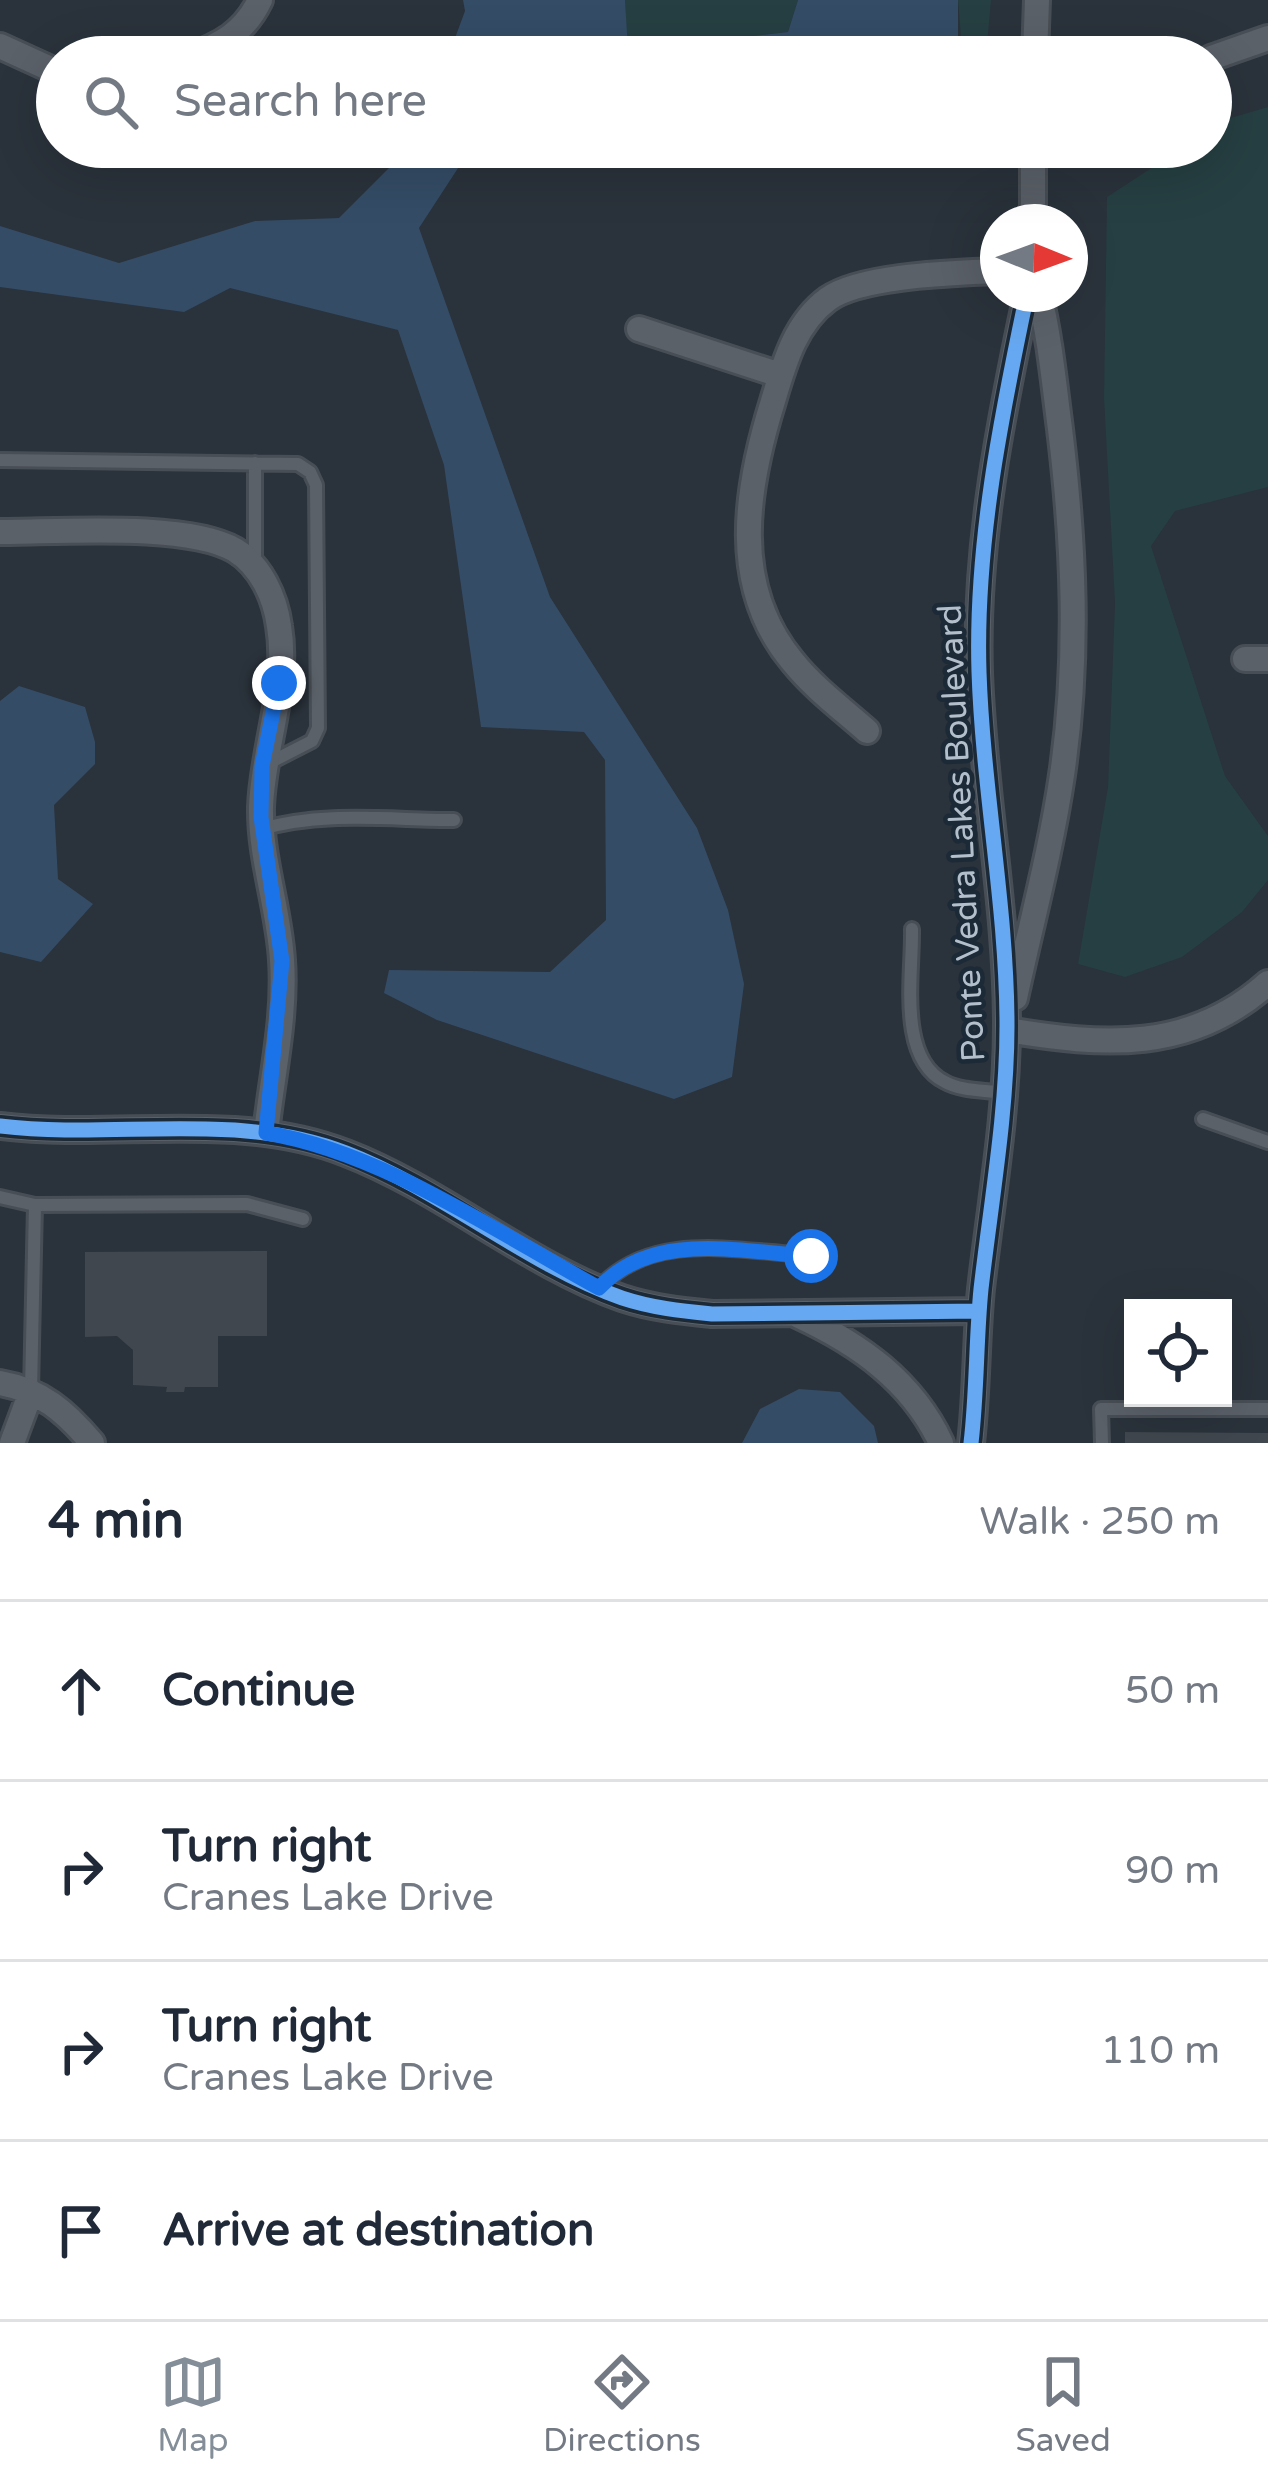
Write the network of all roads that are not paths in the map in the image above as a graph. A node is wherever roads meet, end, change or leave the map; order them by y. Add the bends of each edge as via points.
1 (260, 0) edge
2 (1037, 0) edge
3 (234, 36) edge
4 (1036, 36) edge
5 (1268, 38) edge
6 (0, 46) edge
7 (1232, 51) edge
8 (36, 62) edge
9 (1034, 168) edge
10 (1033, 204) edge
11 (980, 272) edge
12 (1024, 312) edge
13 (1043, 312) edge
14 (639, 329) dead end
15 (781, 375) junction
16 (0, 460) edge
17 (255, 463) junction
18 (0, 532) edge
19 (255, 567) junction
20 (867, 731) dead end
21 (262, 766) junction
22 (454, 820) dead end
23 (262, 829) junction
24 (913, 929) dead end
25 (1268, 983) edge
26 (1007, 1030) junction
27 (1002, 1093) junction
28 (1204, 1119) dead end
29 (0, 1126) edge
30 (266, 1133) junction
31 (1268, 1142) edge
32 (0, 1196) edge
33 (35, 1205) junction
34 (304, 1219) dead end
35 (811, 1256) dead end
36 (599, 1288) junction
37 (979, 1311) junction
38 (791, 1313) junction
39 (0, 1382) edge
40 (31, 1392) junction
41 (1268, 1408) edge
42 (12, 1443) edge
43 (92, 1443) edge
44 (941, 1443) edge
45 (971, 1443) edge
46 (1102, 1443) edge

1 - 3 street
2 - 4 street
5 - 7 street
6 - 8 street
9 - 10 street
11 - 15 street via 850,287 808,318
12 - 26 street, Ponte Vedra Lakes Boulevard via 993,481 980,644
13 - 26 street, Ponte Vedra Lakes Boulevard via 1069,501 1072,682 1062,774
14 - 15 street
15 - 20 street via 748,501 757,595 789,658
16 - 17 lane
17 - 19 lane
17 - 21 lane via 298,464 316,485 318,728 303,748
18 - 19 street via 210,540
19 - 21 street via 280,628 279,683
21 - 23 street
22 - 23 lane via 322,819
23 - 30 street via 282,961
24 - 27 lane via 919,1056 952,1086
25 - 26 street via 1235,1008 1168,1036 1078,1042
26 - 27 street, Ponte Vedra Lakes Boulevard
27 - 37 street, Ponte Vedra Lakes Boulevard
28 - 31 lane
29 - 30 street
30 - 36 street via 372,1164
32 - 33 lane
33 - 34 lane via 247,1204
33 - 40 lane
35 - 36 lane via 670,1249 631,1261
36 - 38 street via 668,1310
37 - 38 street
37 - 45 street, Ponte Vedra Lakes Boulevard
38 - 44 street via 882,1366
39 - 40 street
40 - 42 street
40 - 43 street via 70,1416
41 - 46 lane via 1101,1409

